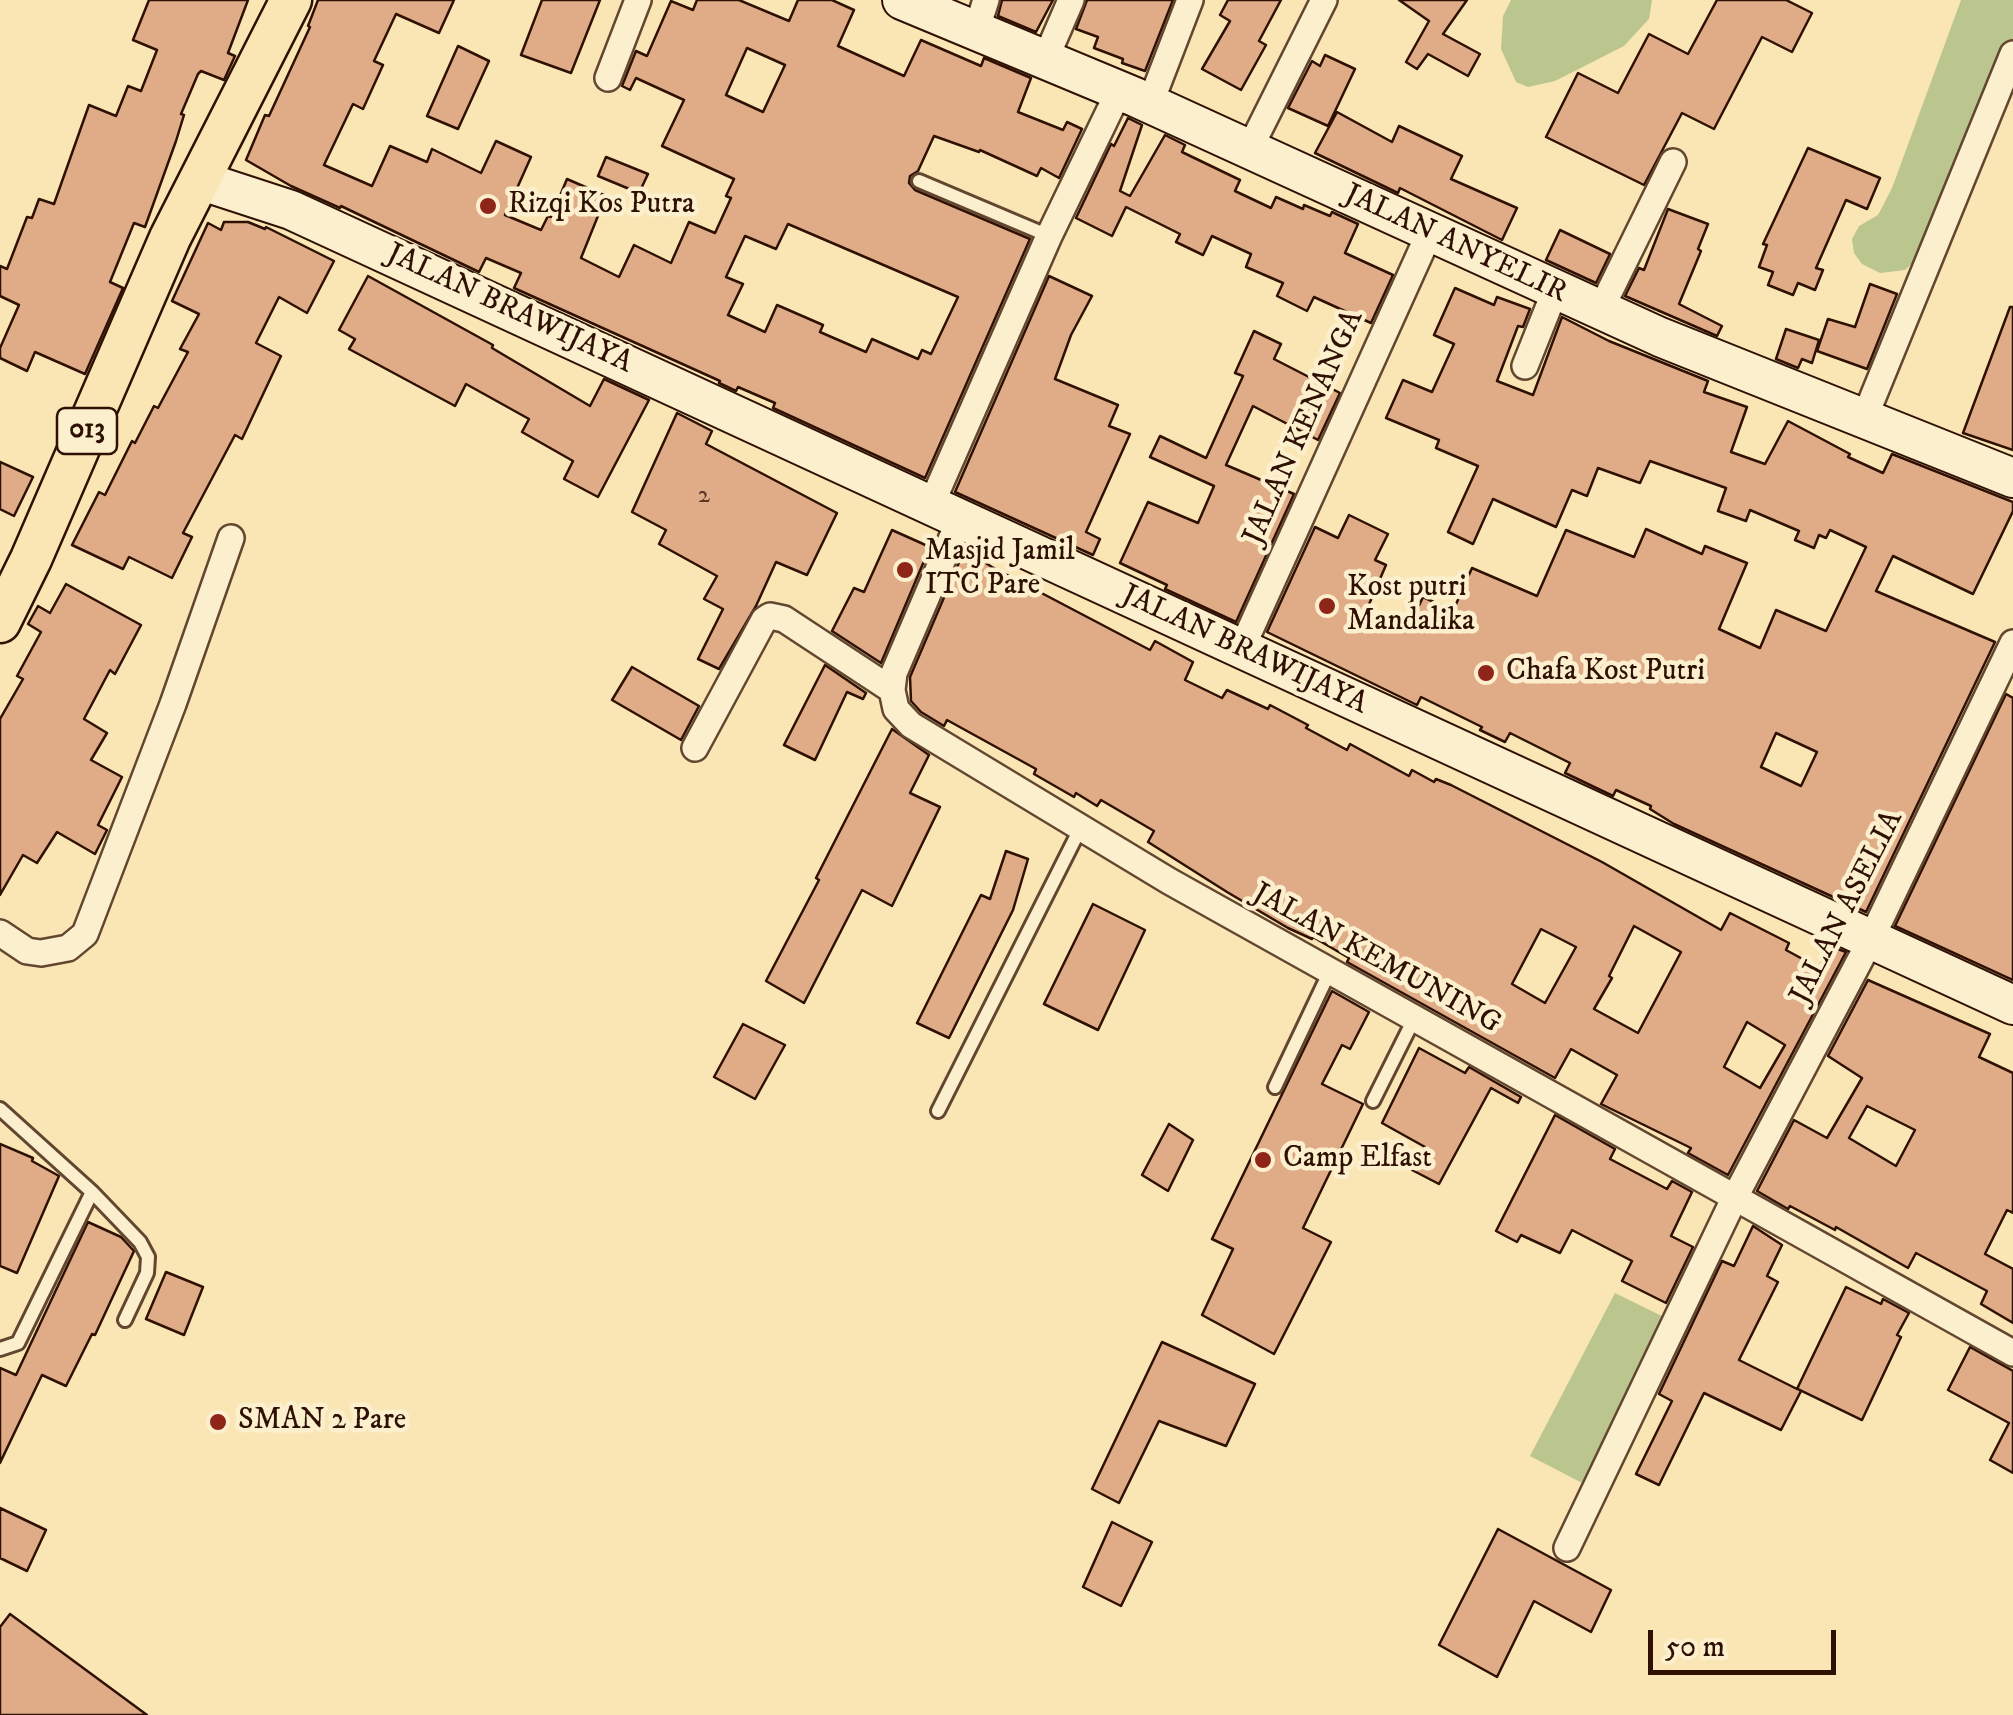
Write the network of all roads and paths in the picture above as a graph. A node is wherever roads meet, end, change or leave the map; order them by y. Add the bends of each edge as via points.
1 (292, 0) edge
2 (638, 0) edge
3 (902, 0) edge
4 (1071, 0) edge
5 (1190, 0) edge
6 (1324, 0) edge
7 (981, 15) edge
8 (2013, 54) edge
9 (1045, 60) junction
10 (608, 78) dead end
11 (1134, 97) junction
12 (1249, 150) junction
13 (1673, 162) dead end
14 (199, 180) junction
15 (918, 181) dead end
16 (1429, 234) junction
17 (1049, 236) junction
18 (1555, 291) junction
19 (1600, 311) junction
20 (1525, 366) dead end
21 (1864, 419) junction
22 (2013, 478) edge
23 (946, 512) junction
24 (231, 538) dead end
25 (0, 622) edge
26 (2013, 643) edge
27 (1241, 650) junction
28 (892, 690) junction
29 (695, 748) dead end
30 (1081, 826) junction
31 (0, 934) edge
32 (1870, 941) junction
33 (1330, 971) junction
34 (2013, 1004) edge
35 (1414, 1019) junction
36 (1275, 1087) dead end
37 (1372, 1101) dead end
38 (0, 1108) edge
39 (938, 1110) dead end
40 (92, 1192) junction
41 (1734, 1199) junction
42 (124, 1320) dead end
43 (0, 1349) edge
44 (2013, 1352) edge
45 (1567, 1548) dead end

1 - 14 main road, 013
2 - 10 street
3 - 7 main road, JALAN ANYELIR
4 - 9 street
5 - 11 street
6 - 12 street
7 - 9 main road, JALAN ANYELIR
8 - 21 street
9 - 11 main road, JALAN ANYELIR
11 - 12 main road, JALAN ANYELIR
11 - 17 street
12 - 16 main road, JALAN ANYELIR
13 - 19 street
14 - 23 main road, JALAN BRAWIJAYA via 291,210
14 - 25 main road, 013
15 - 17 lane
16 - 18 main road, JALAN ANYELIR
16 - 27 street, JALAN KENANGA
17 - 23 street
18 - 19 main road, JALAN ANYELIR
18 - 20 street
19 - 21 main road, JALAN ANYELIR
21 - 22 main road, JALAN ANYELIR
23 - 27 main road, JALAN BRAWIJAYA
23 - 28 street
24 - 31 street via 85,934 68,948 42,954
26 - 32 street, JALAN ASELIA
27 - 32 main road, JALAN BRAWIJAYA
28 - 29 street via 770,616
28 - 30 street, JALAN KEMUNING via 896,708 911,725
30 - 33 street, JALAN KEMUNING
30 - 39 lane
32 - 34 main road, JALAN BRAWIJAYA
32 - 41 street, JALAN ASELIA
33 - 35 street, JALAN KEMUNING
33 - 36 lane
35 - 37 lane
35 - 41 street, JALAN KEMUNING
38 - 40 lane
40 - 42 lane via 148,1257
40 - 43 lane via 18,1343
41 - 44 street, JALAN KEMUNING
41 - 45 street, JALAN ASELIA

